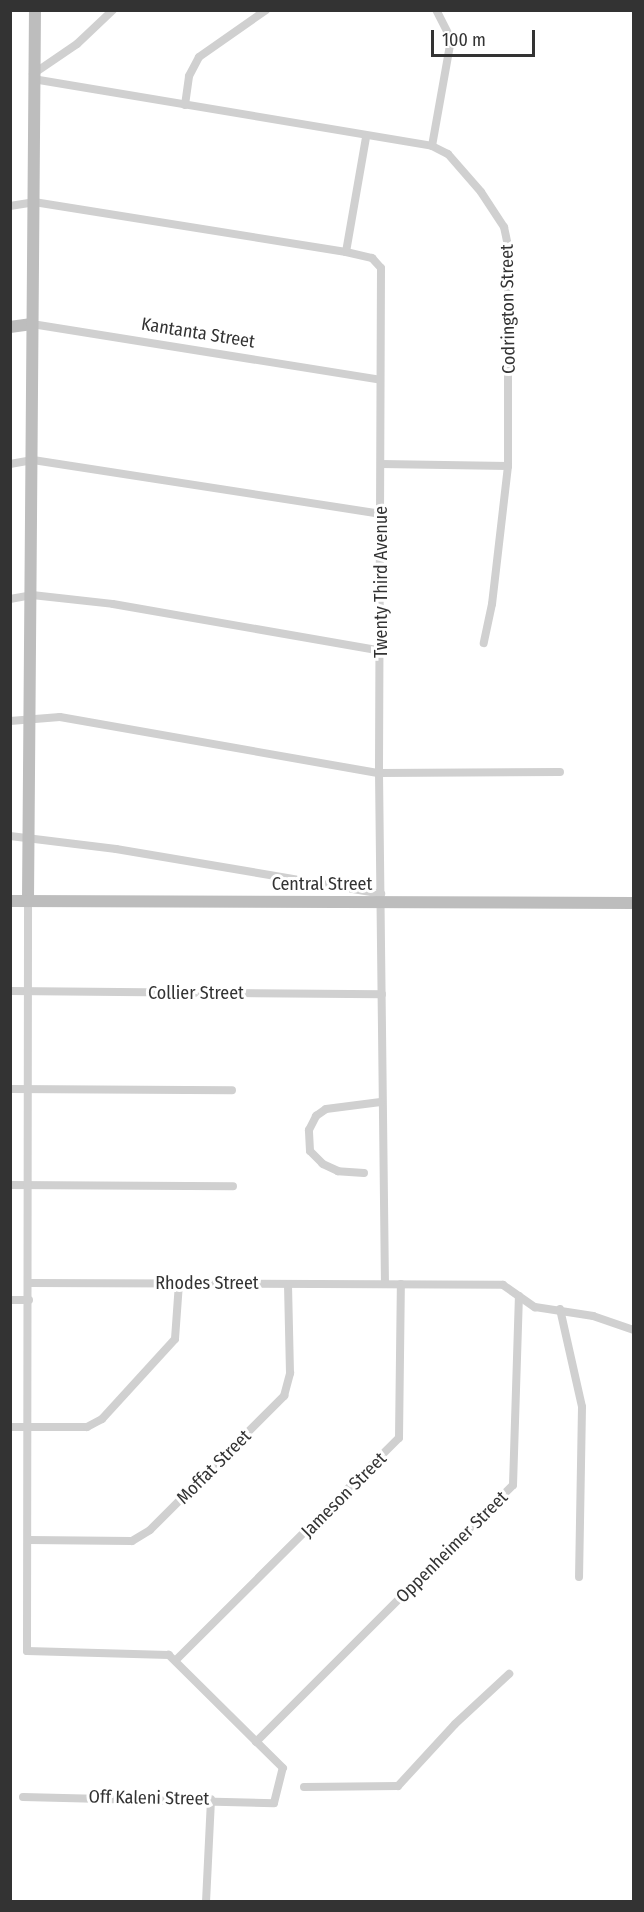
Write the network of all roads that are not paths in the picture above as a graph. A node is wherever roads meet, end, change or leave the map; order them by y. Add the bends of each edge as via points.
1 (34, 10) edge
2 (113, 10) edge
3 (266, 10) edge
4 (436, 10) edge
5 (33, 76) junction
6 (185, 105) junction
7 (366, 137) junction
8 (432, 146) junction
9 (34, 202) junction
10 (10, 206) edge
11 (346, 252) junction
12 (32, 324) junction
13 (10, 327) edge
14 (380, 380) junction
15 (33, 460) junction
16 (10, 464) edge
17 (381, 464) junction
18 (508, 466) junction
19 (381, 514) junction
20 (32, 595) junction
21 (10, 599) edge
22 (484, 643) dead end
23 (381, 651) junction
24 (32, 718) junction
25 (10, 721) edge
26 (560, 772) dead end
27 (379, 773) junction
28 (10, 836) edge
29 (30, 836) junction
30 (381, 898) junction
31 (28, 900) junction
32 (10, 901) edge
33 (633, 903) edge
34 (10, 991) edge
35 (29, 991) junction
36 (382, 994) junction
37 (10, 1089) edge
38 (29, 1089) junction
39 (232, 1089) dead end
40 (381, 1102) junction
41 (364, 1173) dead end
42 (10, 1185) edge
43 (27, 1186) junction
44 (233, 1186) dead end
45 (29, 1283) junction
46 (178, 1283) junction
47 (288, 1284) junction
48 (385, 1284) junction
49 (401, 1284) junction
50 (519, 1296) junction
51 (10, 1300) edge
52 (29, 1300) junction
53 (560, 1309) junction
54 (633, 1330) edge
55 (10, 1426) edge
56 (28, 1426) junction
57 (29, 1540) junction
58 (579, 1577) dead end
59 (177, 1659) junction
60 (509, 1674) dead end
61 (256, 1742) junction
62 (304, 1787) dead end
63 (23, 1797) dead end
64 (211, 1799) junction
65 (206, 1902) edge

1 - 5 main road
2 - 5 street via 77,44
3 - 6 street via 199,57 189,76
4 - 8 street via 451,39
5 - 6 street
5 - 9 main road
6 - 7 street
7 - 8 street
7 - 11 street
8 - 18 street, Codrington Street via 448,154 481,192 507,236
9 - 10 street
9 - 11 street
9 - 12 main road
11 - 14 street, Twenty Third Avenue via 378,262
12 - 13 main road, Kantanta Street
12 - 14 street, Kantanta Street
12 - 15 main road
14 - 17 street, Twenty Third Avenue
15 - 16 street
15 - 19 street
15 - 20 main road
17 - 18 street
17 - 19 street, Twenty Third Avenue
18 - 22 street, Codrington Street
19 - 23 street, Twenty Third Avenue
20 - 21 street
20 - 23 street via 207,618
20 - 24 main road
23 - 27 street, Twenty Third Avenue
24 - 25 street
24 - 27 street via 60,717
24 - 29 main road
26 - 27 street
27 - 30 street, Twenty Third Avenue
28 - 29 street
29 - 30 street
29 - 31 main road
30 - 31 main road, Central Street
30 - 33 main road, Central Street
30 - 36 street, Twenty Third Avenue
31 - 32 main road, Central Street
31 - 35 street
34 - 35 street, Collier Street
35 - 36 street, Collier Street
35 - 38 street
36 - 40 street, Twenty Third Avenue
37 - 38 street
38 - 39 street
38 - 43 street
40 - 41 street via 326,1109 316,1116 309,1130 310,1151 323,1164 338,1171
40 - 48 street, Twenty Third Avenue
42 - 43 street
43 - 44 street
43 - 45 street
45 - 46 street, Rhodes Street
45 - 52 street
46 - 47 street, Rhodes Street
46 - 56 street via 175,1340 102,1419 87,1426
47 - 48 street, Rhodes Street
47 - 57 street, Moffat Street via 290,1373 284,1396 150,1530 132,1540
48 - 49 street, Rhodes Street
49 - 50 street, Rhodes Street via 503,1285
49 - 59 street, Jameson Street via 399,1438
50 - 53 street, Rhodes Street via 535,1307
50 - 61 street, Oppenheimer Street via 513,1485
51 - 52 street
52 - 56 street
53 - 54 street, Rhodes Street
53 - 58 street via 582,1407
55 - 56 street
56 - 57 street
57 - 59 street via 27,1651 159,1654
59 - 61 street
60 - 62 street via 486,1692 398,1786
61 - 64 street, Off Kaleni Street via 283,1768 274,1803
63 - 64 street, Off Kaleni Street
64 - 65 street

